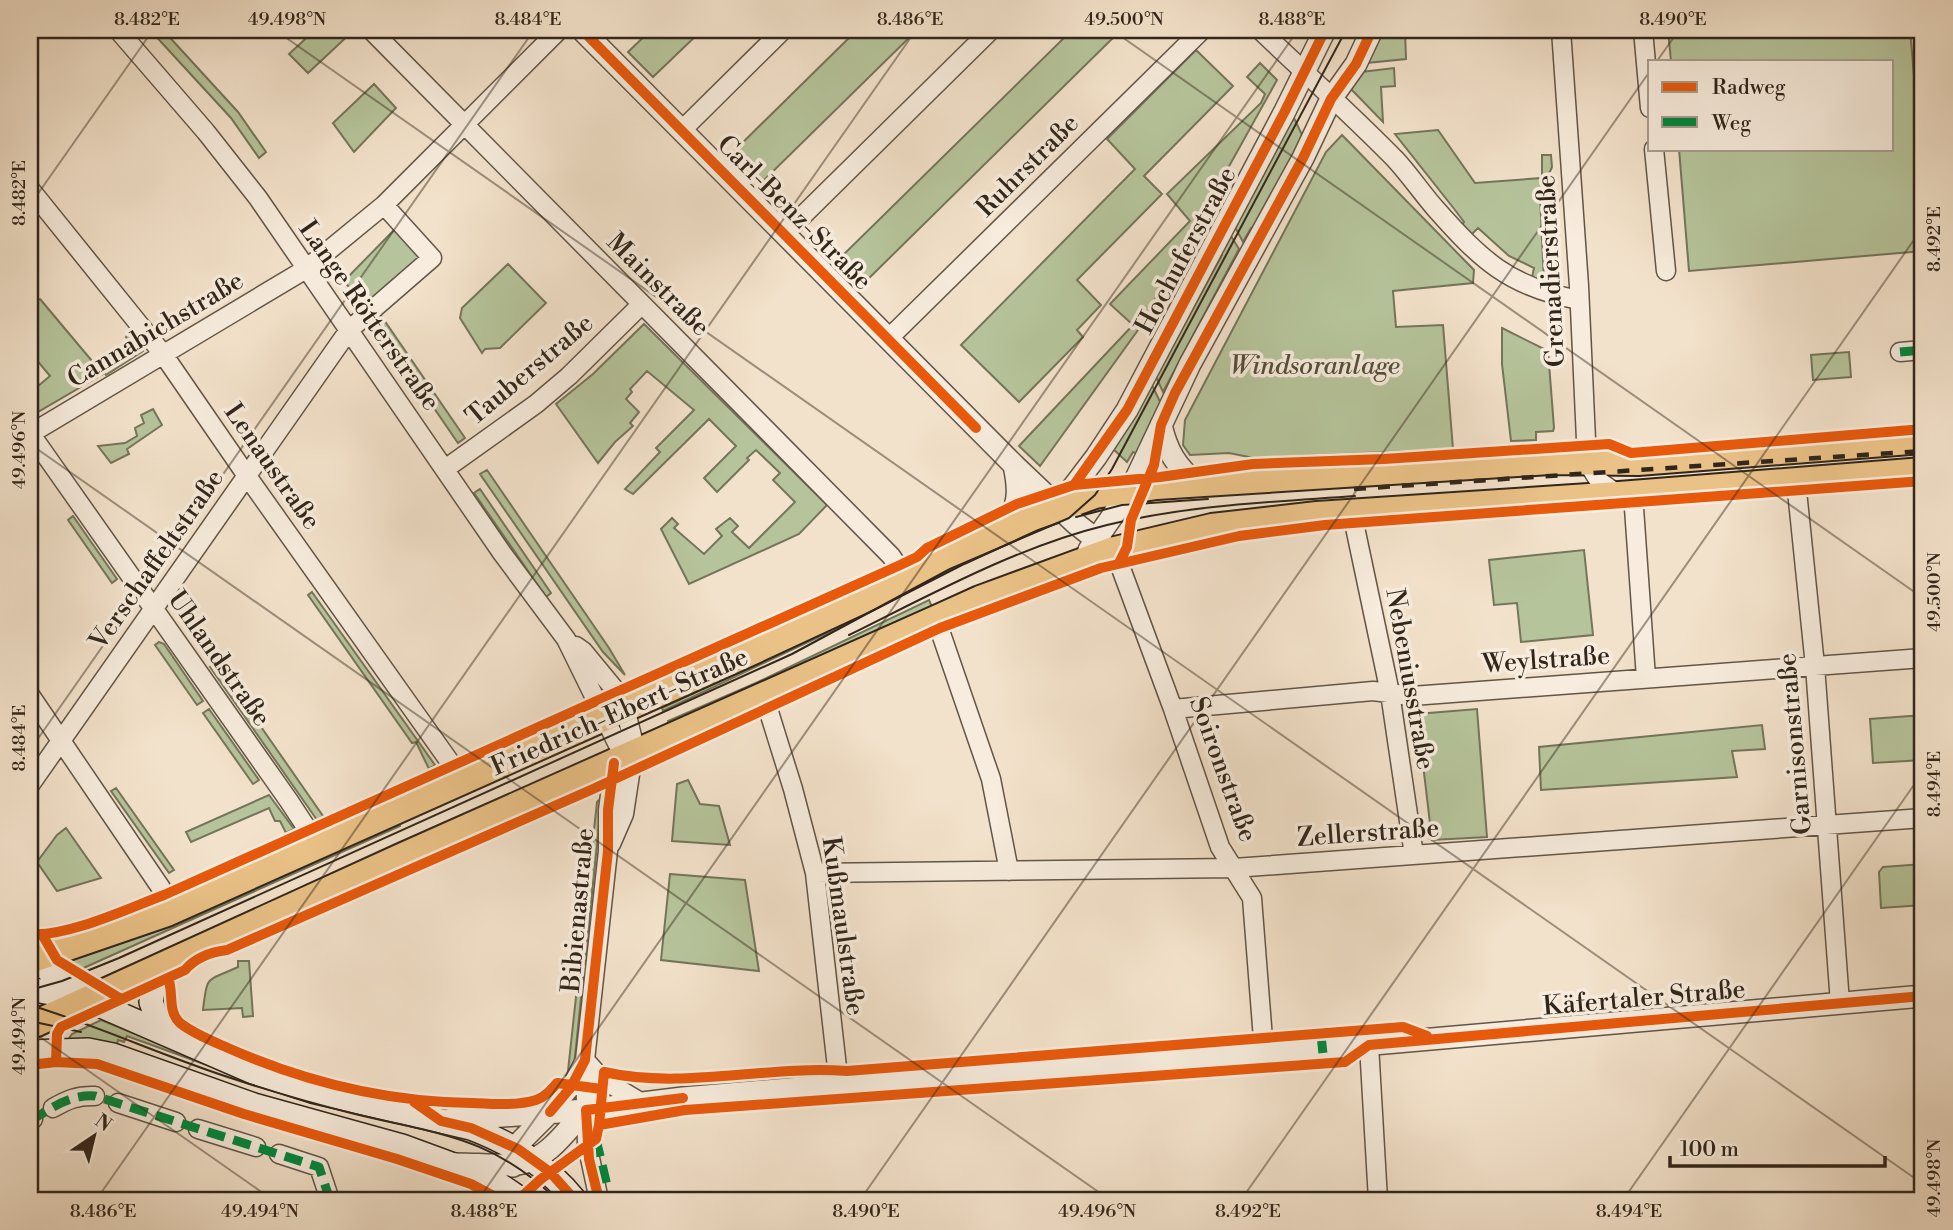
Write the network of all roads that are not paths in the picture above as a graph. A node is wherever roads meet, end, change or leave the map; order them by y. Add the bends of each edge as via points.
1 (118, 30) edge
2 (371, 30) edge
3 (559, 30) edge
4 (582, 30) edge
5 (783, 30) edge
6 (991, 30) edge
7 (1202, 30) edge
8 (1261, 30) edge
9 (1325, 30) edge
10 (1371, 30) edge
11 (1561, 30) edge
12 (1643, 30) edge
13 (1304, 74) junction
14 (1648, 86) edge
15 (1331, 99) junction
16 (466, 125) junction
17 (681, 131) junction
18 (1654, 150) edge
19 (30, 190) edge
20 (384, 205) junction
21 (785, 233) junction
22 (306, 269) junction
23 (1666, 271) dead end
24 (1579, 300) junction
25 (642, 304) junction
26 (349, 330) junction
27 (889, 338) junction
28 (1923, 350) edge
29 (1900, 352) dead end
30 (163, 355) junction
31 (1161, 425) junction
32 (30, 434) edge
33 (1923, 440) edge
34 (1587, 462) junction
35 (1014, 465) junction
36 (444, 470) junction
37 (1923, 471) edge
38 (247, 476) junction
39 (1796, 481) junction
40 (1196, 483) junction
41 (1131, 489) junction
42 (1628, 497) junction
43 (1058, 507) junction
44 (1352, 513) junction
45 (1009, 528) junction
46 (1104, 546) junction
47 (906, 578) junction
48 (153, 608) junction
49 (936, 619) junction
50 (1923, 658) edge
51 (1815, 666) junction
52 (1646, 678) junction
53 (1390, 693) junction
54 (30, 695) edge
55 (764, 696) junction
56 (1173, 709) junction
57 (615, 713) junction
58 (61, 739) junction
59 (621, 754) junction
60 (460, 782) junction
61 (30, 785) edge
62 (1923, 818) edge
63 (1827, 825) junction
64 (316, 846) junction
65 (1414, 855) junction
66 (1234, 868) junction
67 (1009, 871) junction
68 (815, 873) junction
69 (167, 913) junction
70 (31, 959) edge
71 (157, 967) junction
72 (30, 989) edge
73 (1923, 996) edge
74 (85, 999) junction
75 (1840, 1003) junction
76 (30, 1026) edge
77 (162, 1032) junction
78 (1369, 1045) junction
79 (30, 1052) edge
80 (1264, 1052) junction
81 (585, 1060) junction
82 (839, 1078) junction
83 (642, 1103) junction
84 (53, 1108) dead end
85 (586, 1110) junction
86 (550, 1112) junction
87 (440, 1121) junction
88 (176, 1122) dead end
89 (198, 1129) dead end
90 (256, 1147) dead end
91 (279, 1154) dead end
92 (522, 1157) junction
93 (451, 1164) junction
94 (517, 1196) edge
95 (330, 1200) edge
96 (575, 1200) edge
97 (599, 1200) edge
98 (1378, 1200) edge

1 - 22 street, Lange Rötterstraße via 258,198
2 - 16 street, Mainstraße
3 - 16 street, Cannabichstraße
4 - 17 street, Carl-Benz-Straße
5 - 17 street
6 - 21 street
7 - 27 street, Ruhrstraße
8 - 13 street
9 - 13 street, Hochuferstraße
10 - 15 street via 1356,64
11 - 24 street, Grenadierstraße
12 - 14 street
13 - 15 street
13 - 43 street, Hochuferstraße via 1127,410
15 - 24 street via 1396,160 1496,270 1550,295
15 - 31 street
16 - 20 street, Cannabichstraße
16 - 25 street, Mainstraße
17 - 21 street, Carl-Benz-Straße
18 - 23 street
19 - 30 street, Lenaustraße
20 - 22 street, Cannabichstraße
20 - 26 street, Verschaffeltstraße via 432,257
21 - 27 street, Carl-Benz-Straße
22 - 26 street, Lange Rötterstraße
22 - 30 street, Cannabichstraße
24 - 34 street, Grenadierstraße
25 - 36 street, Tauberstraße via 536,404
25 - 47 street, Mainstraße via 891,556
26 - 36 street, Lange Rötterstraße
26 - 38 street, Verschaffeltstraße
27 - 35 street, Carl-Benz-Straße
28 - 29 street
30 - 32 street, Cannabichstraße
30 - 38 street, Lenaustraße
31 - 40 street via 1174,462
31 - 41 street
32 - 48 street, Uhlandstraße
33 - 34 main road, Friedrich-Ebert-Straße via 1638,463
34 - 40 main road, Friedrich-Ebert-Straße
34 - 42 street via 1599,481
35 - 43 street, Carl-Benz-Straße
35 - 45 street via 1018,499
36 - 57 street, Lange Rötterstraße via 566,639 583,650 616,691
37 - 39 main road, Friedrich-Ebert-Straße
38 - 48 street, Verschaffeltstraße
38 - 60 street, Lenaustraße via 453,765
39 - 42 main road, Friedrich-Ebert-Straße
39 - 51 street, Garnisonstraße
40 - 41 main road, Friedrich-Ebert-Straße
41 - 43 main road, Friedrich-Ebert-Straße
41 - 46 street
42 - 44 main road, Friedrich-Ebert-Straße via 1562,497
42 - 52 street
43 - 45 main road, Friedrich-Ebert-Straße
43 - 46 street, Carl-Benz-Straße
44 - 46 main road, Friedrich-Ebert-Straße via 1212,527
44 - 53 street, Nebeniusstraße
45 - 47 main road, Friedrich-Ebert-Straße
46 - 49 main road, Friedrich-Ebert-Straße via 1079,563
46 - 56 street, Soironstraße via 1119,563
47 - 57 main road, Friedrich-Ebert-Straße
48 - 58 street, Verschaffeltstraße
48 - 64 street, Uhlandstraße
49 - 55 main road, Friedrich-Ebert-Straße
49 - 67 street via 991,779
50 - 51 street, Weylstraße
51 - 52 street, Weylstraße
51 - 63 street, Garnisonstraße
52 - 53 street, Weylstraße via 1412,696
53 - 56 street, Weylstraße
53 - 65 street, Nebeniusstraße
54 - 58 street
55 - 59 main road, Friedrich-Ebert-Straße
55 - 68 street, Kußmaulstraße
56 - 66 street, Soironstraße via 1220,846
57 - 59 street, Lange Rötterstraße via 632,736
57 - 60 main road, Friedrich-Ebert-Straße
58 - 61 street, Verschaffeltstraße
58 - 69 street via 161,888
59 - 71 main road, Friedrich-Ebert-Straße
59 - 81 street, Bibienastraße via 608,810 608,850
60 - 64 main road, Friedrich-Ebert-Straße
62 - 63 street, Zellerstraße
63 - 65 street, Zellerstraße
63 - 75 street, Garnisonstraße
64 - 69 main road, Friedrich-Ebert-Straße
65 - 66 street, Zellerstraße
66 - 67 street, Zellerstraße
66 - 80 street, Soironstraße via 1252,898
67 - 68 street, Zellerstraße
68 - 82 street, Kußmaulstraße
69 - 70 main road, Friedrich-Ebert-Straße
70 - 74 main road, Käfertaler Straße
71 - 74 main road, Friedrich-Ebert-Straße
71 - 77 main road via 151,1002
72 - 74 main road
73 - 75 street, Käfertaler Straße
74 - 76 main road, Friedrich-Ebert-Straße
74 - 77 main road, Käfertaler Straße
75 - 78 street, Käfertaler Straße
77 - 87 main road, Käfertaler Straße via 253,1072 312,1091
78 - 80 street, Käfertaler Straße
78 - 98 street
79 - 93 main road via 88,1050 113,1055 254,1105
80 - 82 street, Käfertaler Straße
81 - 83 street via 602,1079
81 - 85 street, Bibienastraße
81 - 86 street, Bibienastraße
82 - 83 street, Käfertaler Straße
83 - 85 street, Käfertaler Straße
84 - 88 street via 102,1099
85 - 86 street, Käfertaler Straße
85 - 92 street via 559,1140
85 - 97 street, Bibienastraße via 589,1159
86 - 87 street, Käfertaler Straße
86 - 92 street via 526,1135
87 - 92 main road, Käfertaler Straße via 471,1128
89 - 90 street
91 - 95 street via 318,1167
92 - 93 street
92 - 94 street
92 - 96 main road, Käfertaler Straße via 559,1181
93 - 94 main road

